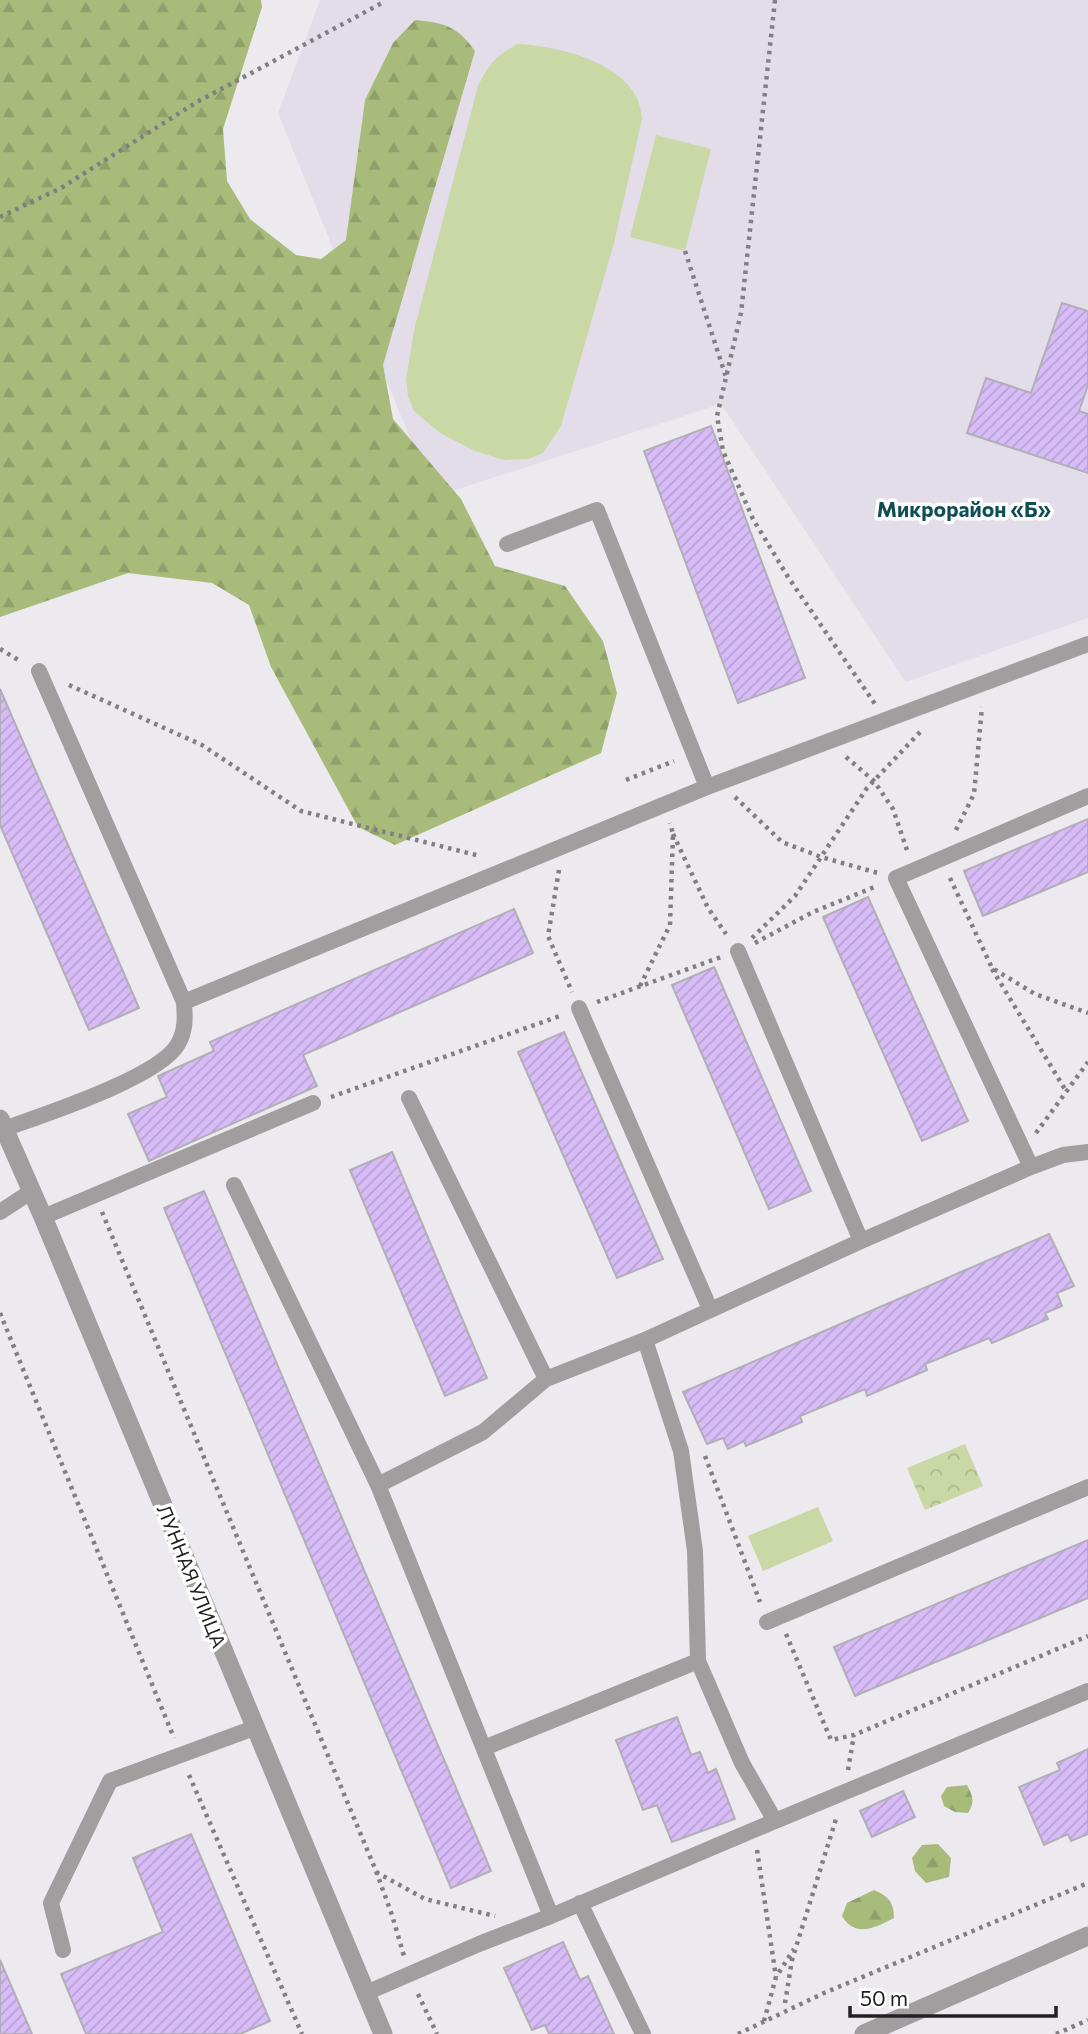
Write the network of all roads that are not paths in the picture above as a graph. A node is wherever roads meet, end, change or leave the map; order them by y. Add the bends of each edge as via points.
1 (507, 544) dead end
2 (1088, 643) edge
3 (38, 671) road end
4 (713, 784) junction
5 (1088, 796) edge
6 (738, 951) road end
7 (184, 1002) junction
8 (579, 1009) road end
9 (409, 1098) dead end
10 (313, 1103) road end
11 (2, 1124) edge
12 (1088, 1152) edge
13 (1031, 1167) junction
14 (234, 1185) dead end
15 (32, 1191) junction
16 (0, 1212) edge
17 (43, 1217) junction
18 (861, 1241) junction
19 (710, 1309) junction
20 (645, 1340) junction
21 (546, 1379) junction
22 (378, 1485) junction
23 (1088, 1487) edge
24 (773, 1620) road end
25 (698, 1661) junction
26 (1088, 1690) edge
27 (254, 1728) junction
28 (484, 1748) junction
29 (775, 1821) junction
30 (580, 1903) junction
31 (551, 1916) junction
32 (1088, 1936) edge
33 (63, 1950) dead end
34 (366, 1993) junction
35 (383, 2034) edge
36 (643, 2034) edge
37 (864, 2034) edge

1 - 4 lane via 597,510
2 - 4 lane
3 - 7 lane
4 - 7 lane
5 - 13 lane via 896,878
6 - 18 lane
7 - 11 lane via 185,1027 178,1046 163,1062 134,1078
8 - 19 lane
9 - 21 lane
10 - 17 lane
11 - 15 street, ЛУННАЯ УЛИЦА
12 - 13 lane
13 - 18 lane
14 - 22 lane
15 - 16 lane
15 - 17 street, ЛУННАЯ УЛИЦА
17 - 27 street, ЛУННАЯ УЛИЦА
18 - 19 lane
19 - 20 lane
20 - 21 lane
20 - 25 lane via 681,1451 695,1551
21 - 22 lane via 483,1432
22 - 28 lane
23 - 24 lane
25 - 28 lane
25 - 29 lane via 742,1763
26 - 29 lane
27 - 33 lane via 110,1781 51,1903
27 - 34 street, ЛУННАЯ УЛИЦА
28 - 31 lane
29 - 30 lane
30 - 31 lane
30 - 36 lane
31 - 34 lane
32 - 37 street
34 - 35 street, ЛУННАЯ УЛИЦА

